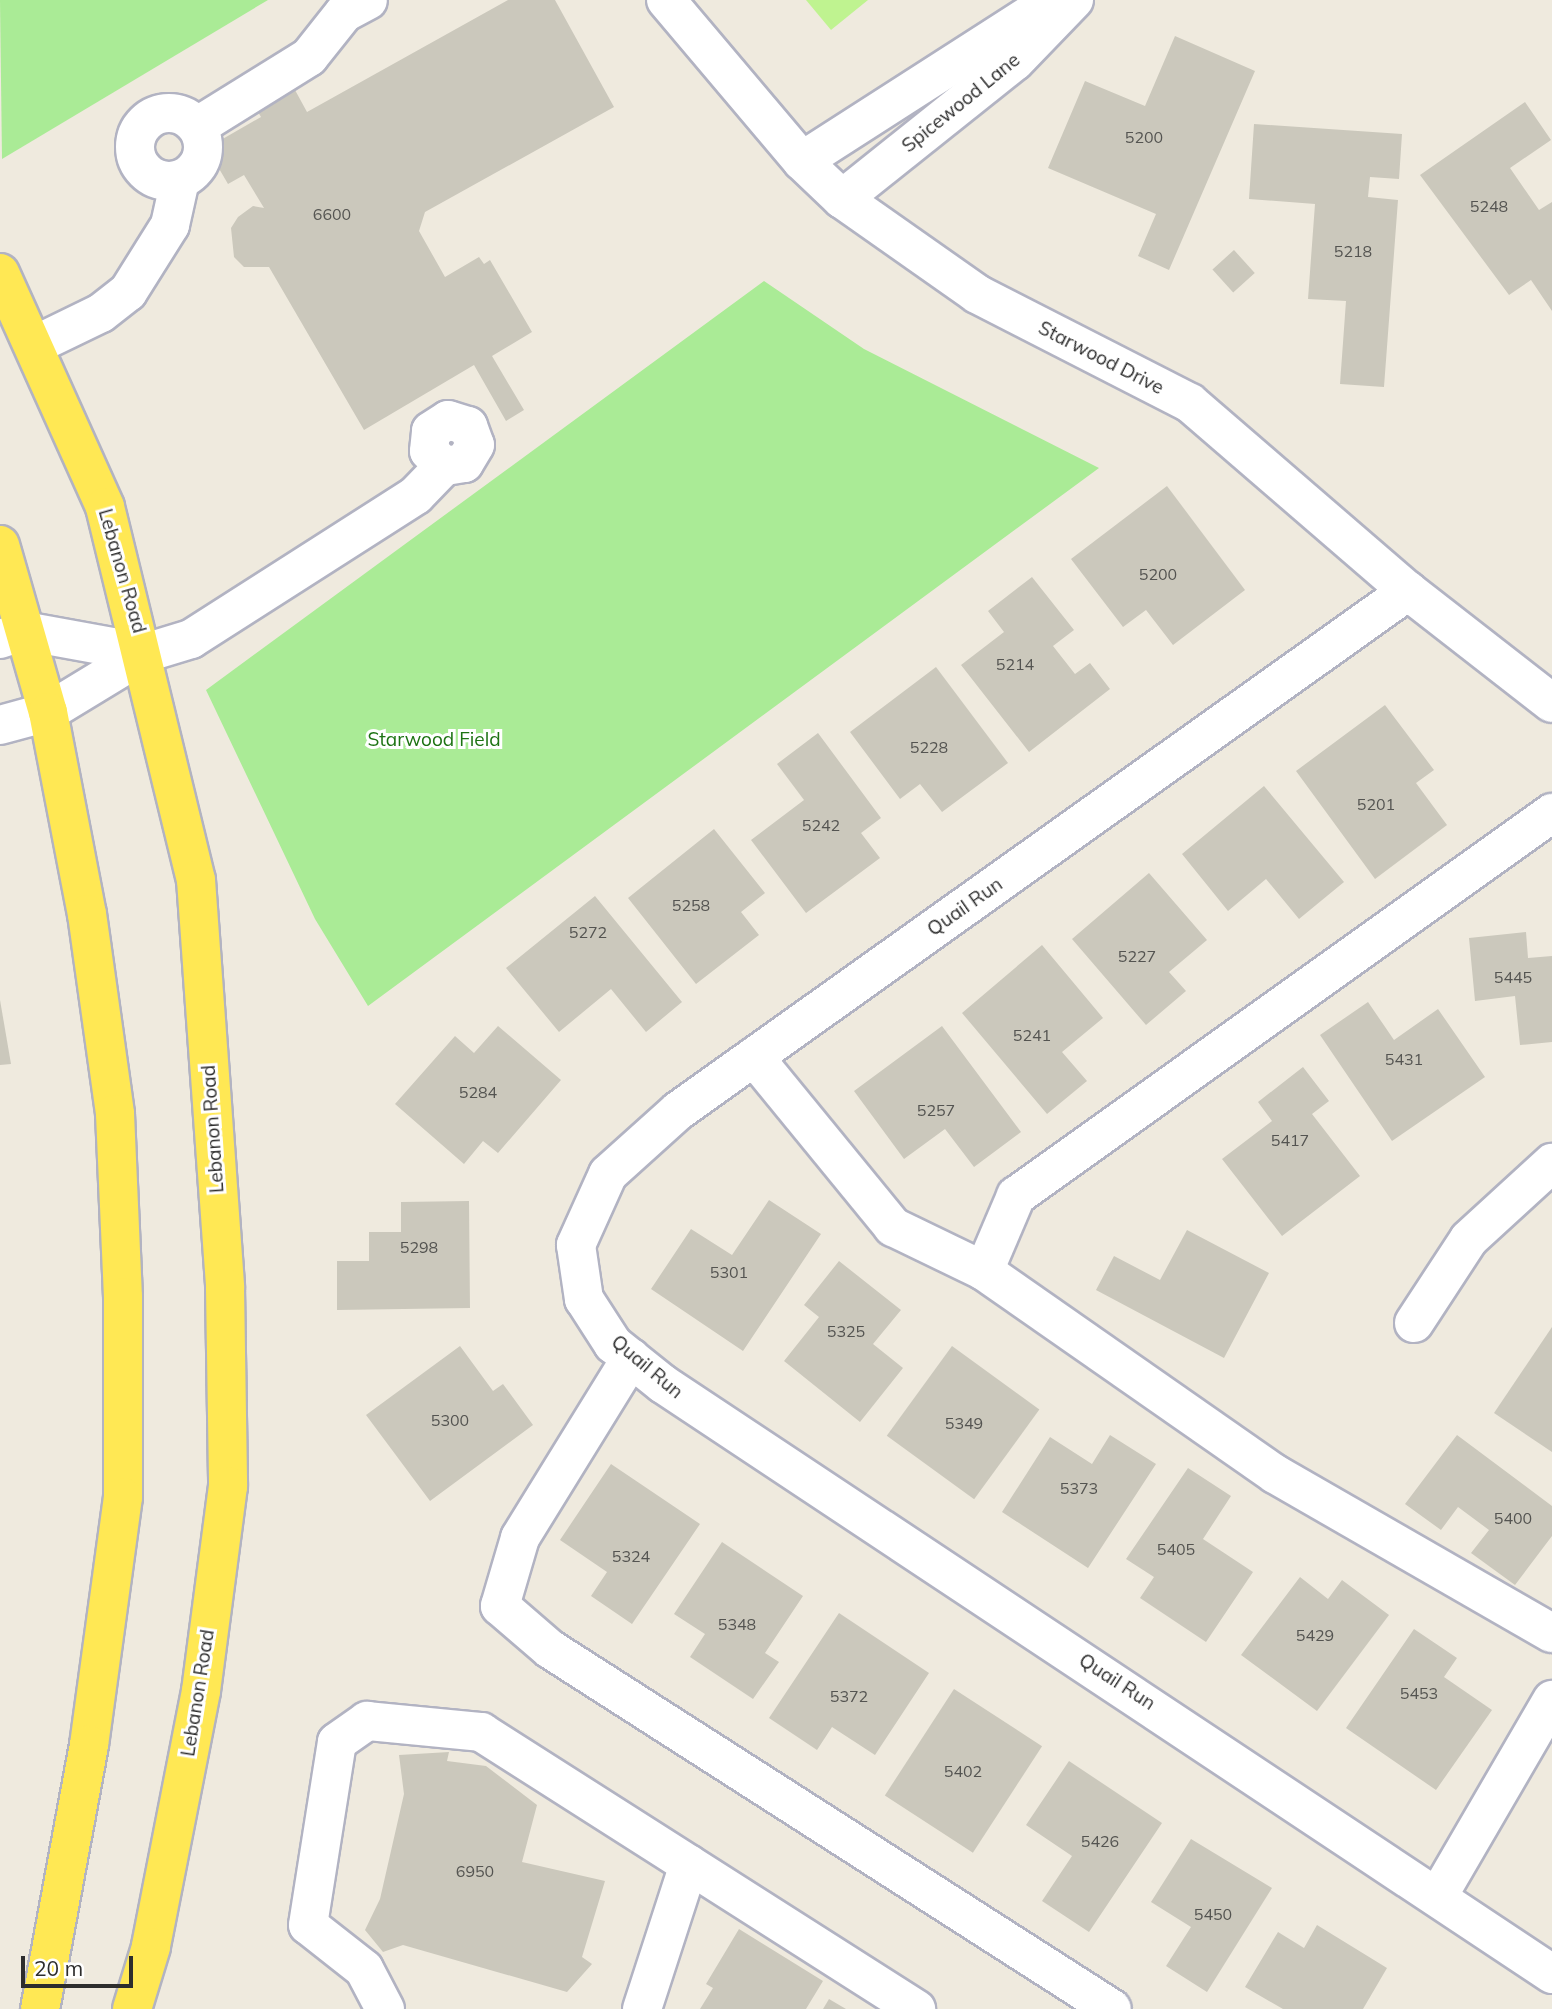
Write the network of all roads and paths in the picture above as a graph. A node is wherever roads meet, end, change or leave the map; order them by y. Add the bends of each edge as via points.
1 (368, 0) edge
2 (666, 0) edge
3 (1053, 0) edge
4 (1074, 0) edge
5 (198, 126) junction
6 (802, 161) junction
7 (180, 180) junction
8 (842, 199) junction
9 (0, 272) edge
10 (35, 345) junction
11 (444, 466) dead end
12 (0, 545) edge
13 (1408, 591) junction
14 (12, 635) edge
15 (145, 653) junction
16 (1552, 703) edge
17 (48, 712) junction
18 (0, 726) edge
19 (1552, 813) edge
20 (754, 1057) junction
21 (1552, 1163) edge
22 (984, 1271) junction
23 (1414, 1323) dead end
24 (631, 1358) junction
25 (1552, 1633) edge
26 (1552, 1700) edge
27 (689, 1864) junction
28 (1438, 1896) junction
29 (1552, 1973) edge
30 (40, 2009) edge
31 (132, 2009) edge
32 (385, 2009) edge
33 (642, 2009) edge
34 (916, 2009) edge
35 (1112, 2009) edge

1 - 5 street via 344,13 309,57
2 - 6 street, Starwood Drive
3 - 6 street, Spicewood Lane
4 - 8 street, Spicewood Lane via 1015,61
5 - 7 street via 205,147 198,168
5 - 7 street via 180,113 158,113 140,126 134,147 140,168 158,181
6 - 8 street, Starwood Drive
7 - 10 street via 170,225 128,292 101,313
8 - 13 street, Starwood Drive via 978,295 1189,403
9 - 10 main road, Lebanon Road
10 - 15 main road, Lebanon Road via 105,507
11 - 15 street via 416,495 191,639
12 - 14 main road
13 - 16 street, Starwood Drive
13 - 20 street, Quail Run
14 - 15 street
14 - 17 main road
15 - 17 street
15 - 31 main road, Lebanon Road via 196,880 225,1288 228,1486 201,1691 151,1947
17 - 18 street
17 - 30 main road via 116,1114 124,1497 89,1745
19 - 22 street via 1016,1196
20 - 22 street via 893,1227
20 - 24 street, Quail Run via 678,1111 608,1174 576,1245 584,1299 613,1344
21 - 23 street via 1469,1239
22 - 25 street via 1275,1474
24 - 28 street, Quail Run
24 - 35 street via 520,1538 500,1606 550,1649
26 - 28 street
27 - 32 street via 481,1732 367,1721 337,1742 308,1925 364,1969
27 - 33 street
27 - 34 street
28 - 29 street, Quail Run

